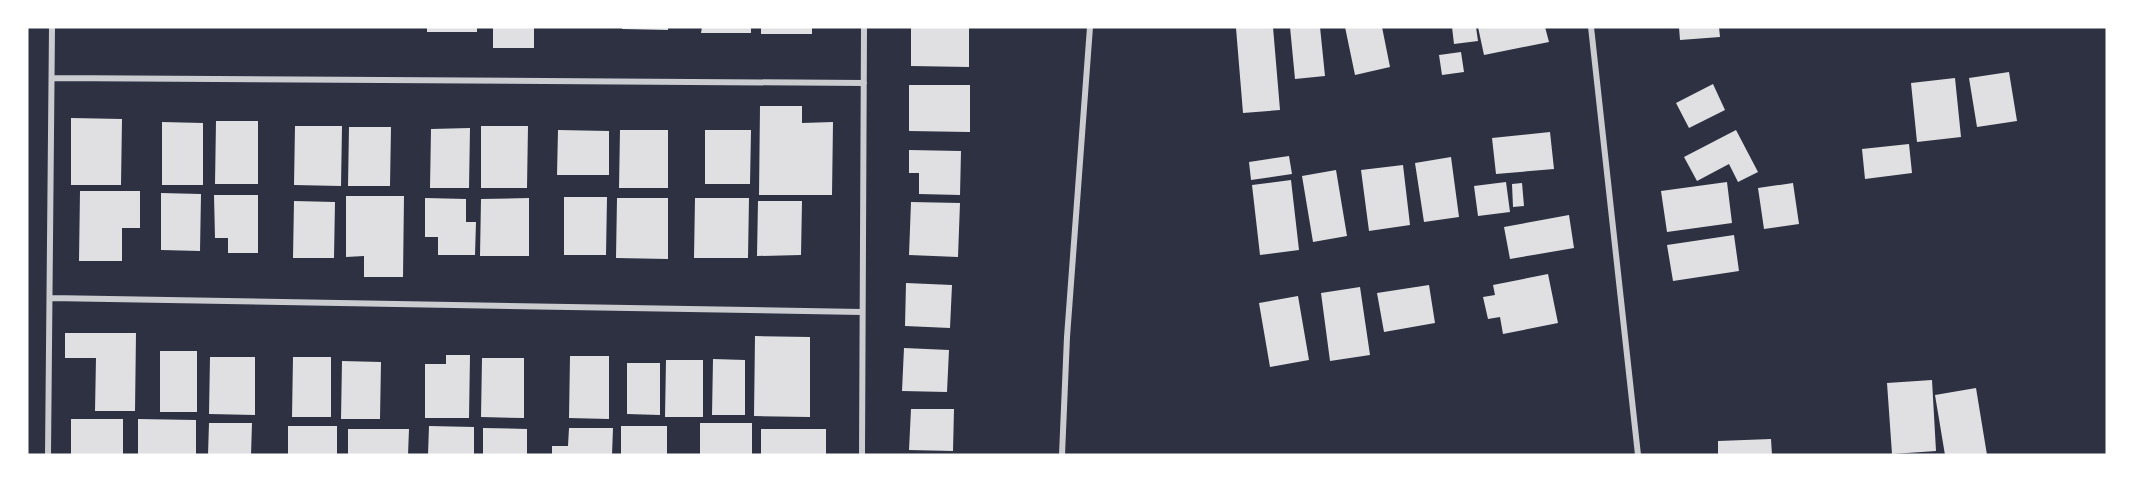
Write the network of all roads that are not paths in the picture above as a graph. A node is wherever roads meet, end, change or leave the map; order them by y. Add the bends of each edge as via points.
1 (52, 27) edge
2 (864, 27) edge
3 (1089, 27) edge
4 (1591, 27) edge
5 (52, 78) junction
6 (864, 83) junction
7 (50, 298) junction
8 (862, 312) junction
9 (48, 455) edge
10 (862, 455) edge
11 (1062, 455) edge
12 (1638, 455) edge

1 - 5 street
2 - 6 street
3 - 11 street via 1066,337
4 - 12 street
5 - 6 street
5 - 7 street
6 - 8 street
7 - 8 street
7 - 9 street
8 - 10 street

